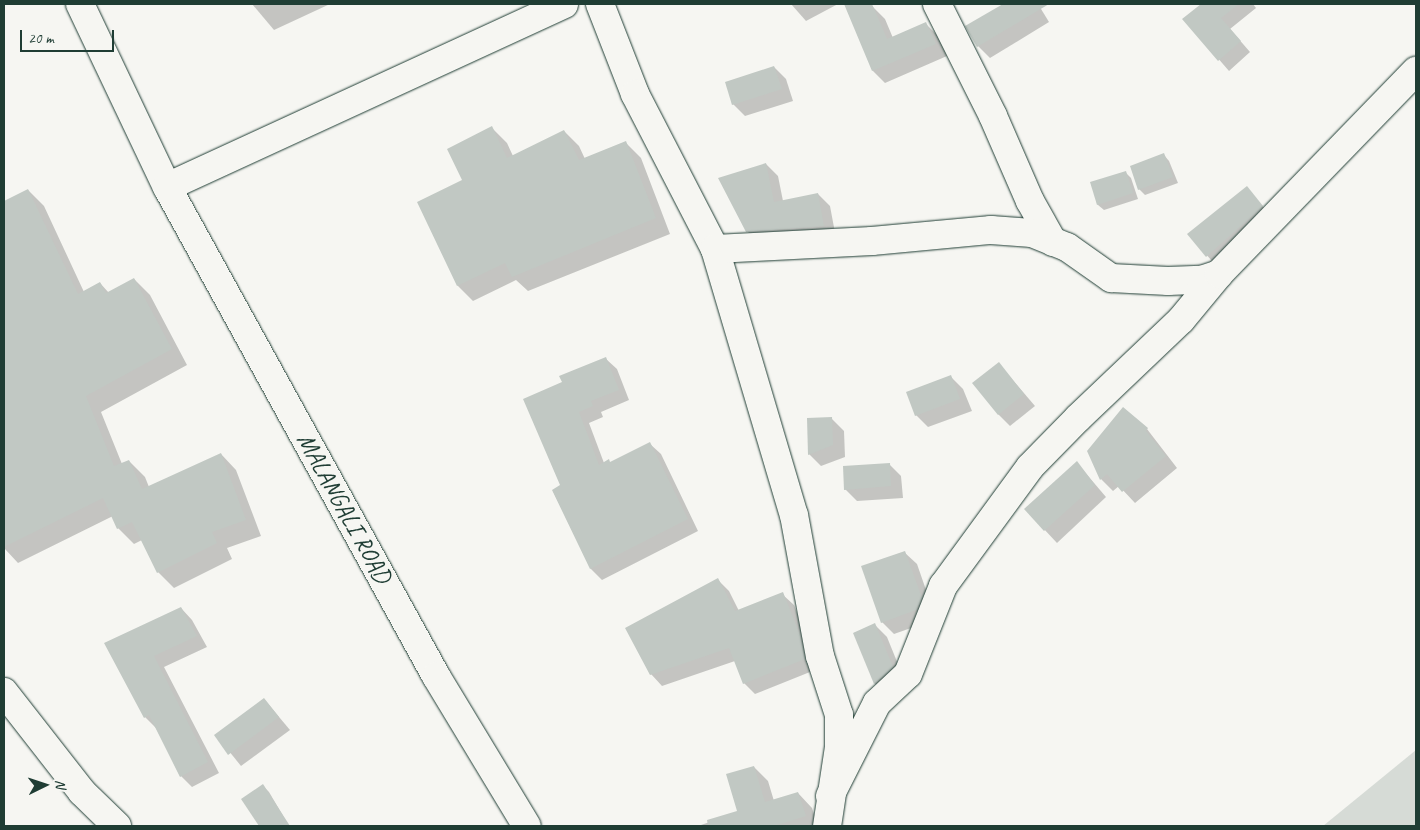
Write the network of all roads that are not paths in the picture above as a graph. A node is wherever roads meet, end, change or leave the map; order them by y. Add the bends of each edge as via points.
1 (80, 4) edge
2 (564, 4) edge
3 (600, 4) edge
4 (937, 4) edge
5 (1416, 71) edge
6 (167, 187) junction
7 (1053, 242) junction
8 (715, 249) junction
9 (1219, 274) junction
10 (4, 692) edge
11 (830, 796) junction
12 (117, 826) edge
13 (526, 826) edge
14 (827, 826) edge

1 - 6 street, MALANGALI ROAD
2 - 6 street
3 - 8 street via 636,94
4 - 7 street via 993,116 1030,201
5 - 9 street
6 - 13 street, MALANGALI ROAD via 436,676
7 - 8 street via 1032,233 992,230 872,241
7 - 9 street via 1111,278 1168,282 1201,280
8 - 11 street via 794,515 820,656 839,715 839,747
9 - 11 street via 1181,320 1030,467 986,525 943,586 908,674 877,703
10 - 12 street via 82,792
11 - 14 street

